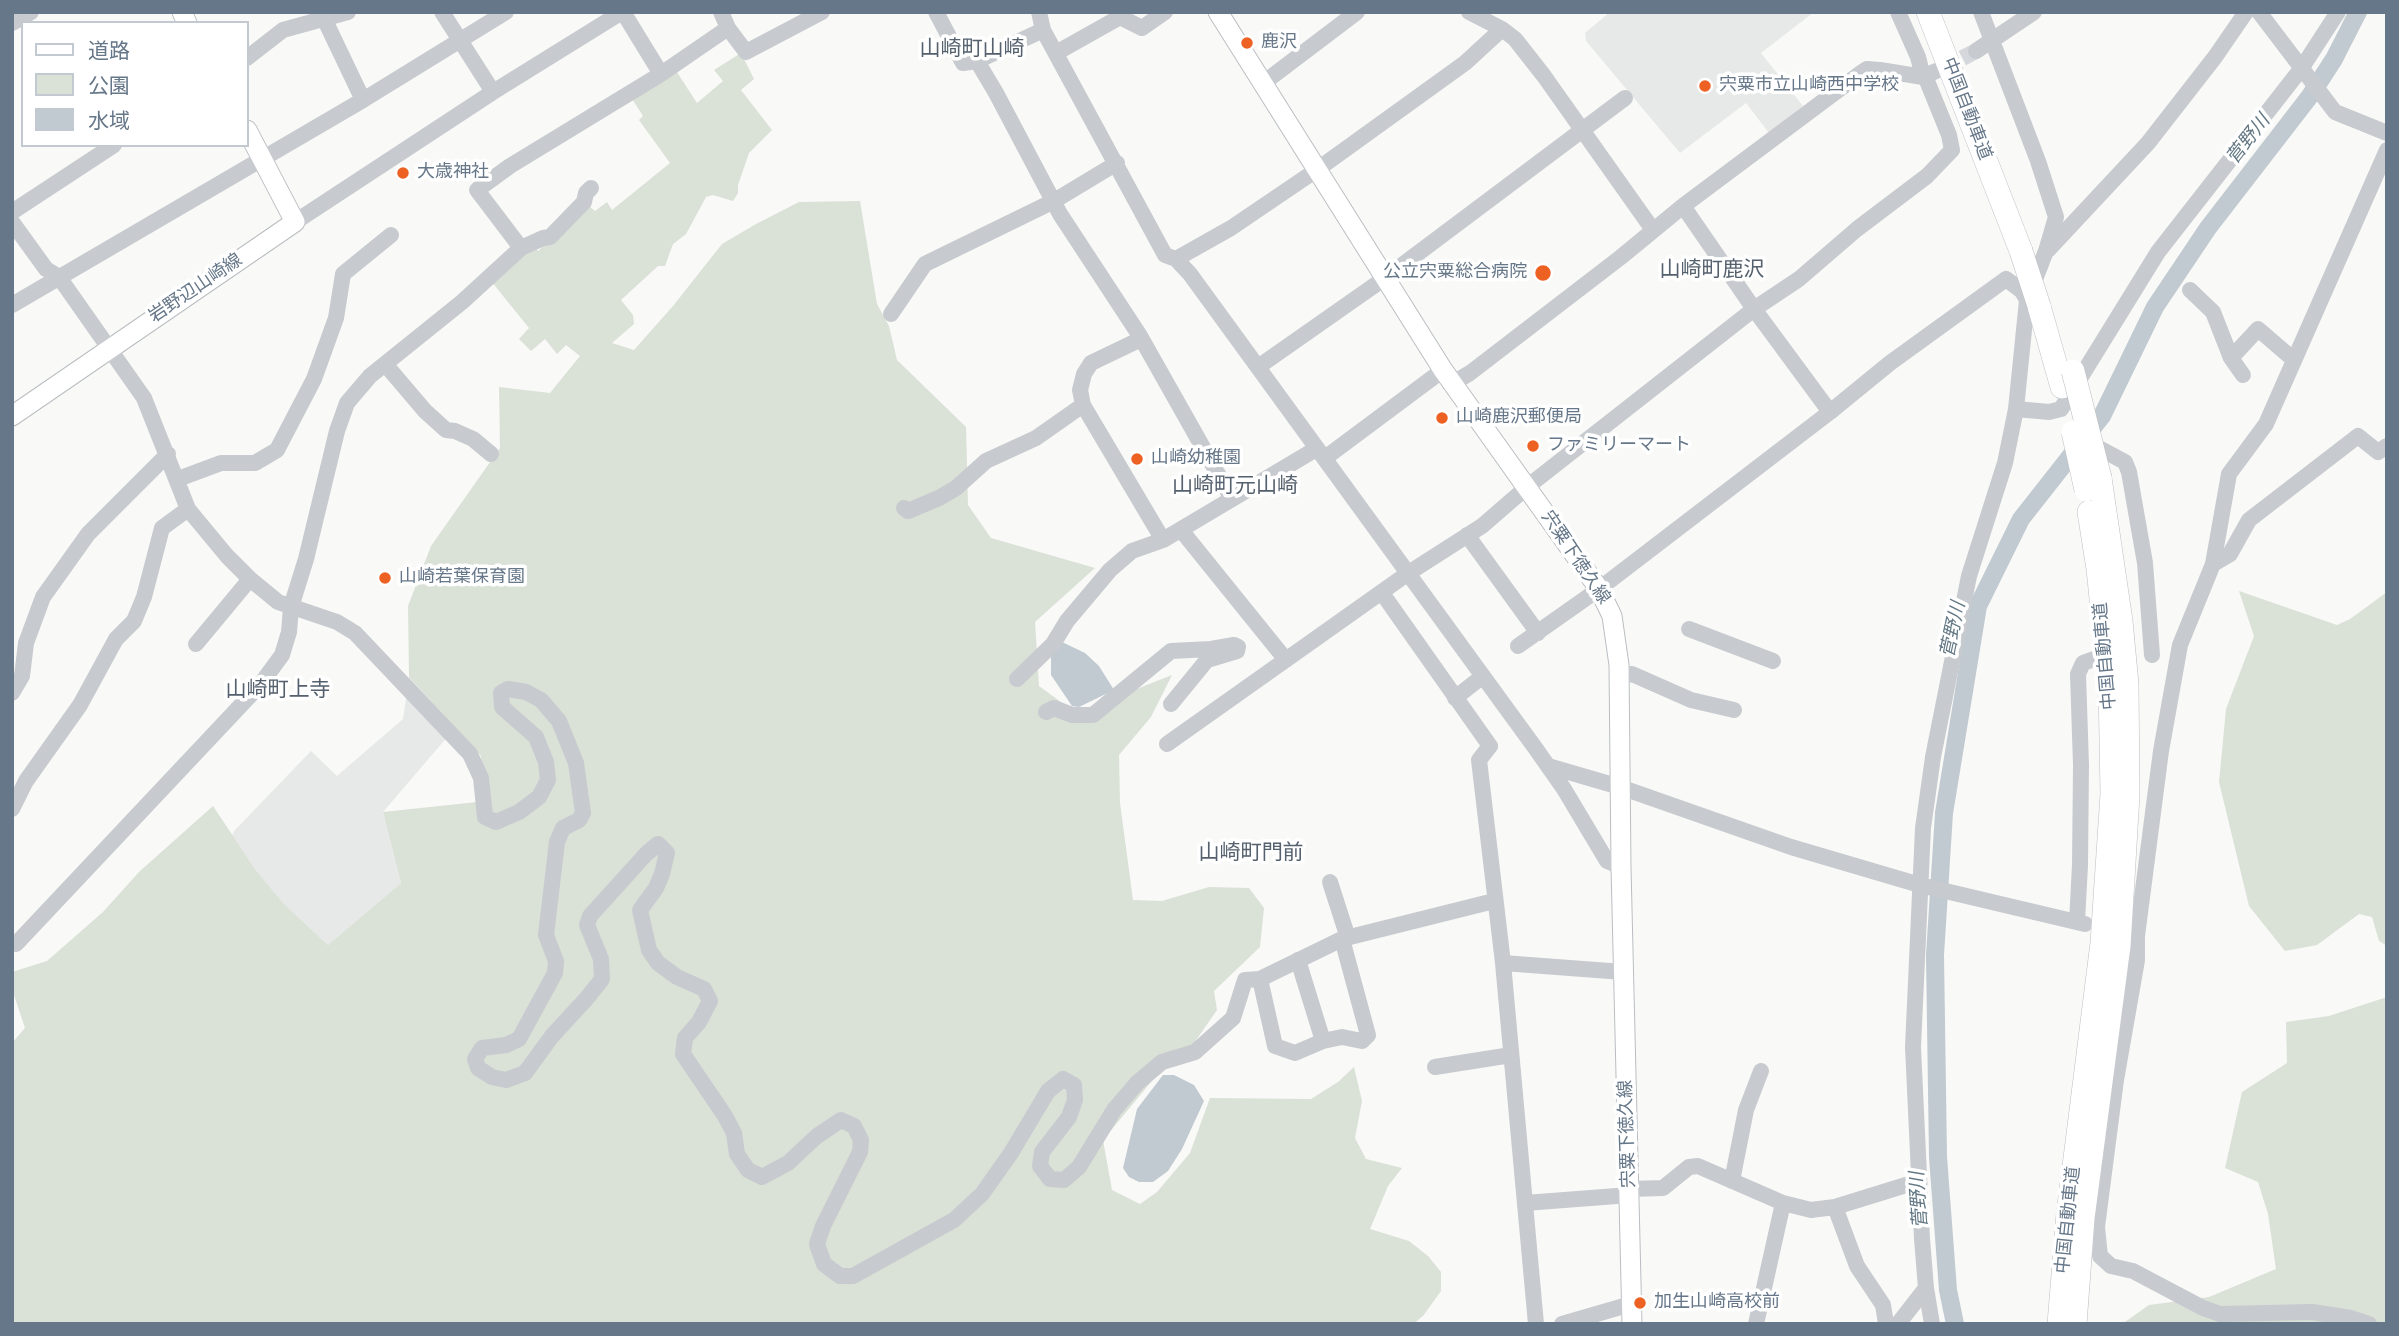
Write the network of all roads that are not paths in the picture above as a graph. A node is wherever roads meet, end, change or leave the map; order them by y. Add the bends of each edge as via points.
1 (31, 12) edge
2 (348, 12) edge
3 (442, 12) edge
4 (506, 12) edge
5 (622, 12) edge
6 (722, 12) edge
7 (821, 12) edge
8 (936, 12) edge
9 (1039, 12) edge
10 (1165, 12) edge
11 (1218, 12) edge
12 (1357, 12) edge
13 (1469, 12) edge
14 (1898, 12) edge
15 (1928, 12) edge
16 (1945, 12) edge
17 (1981, 12) edge
18 (2034, 12) edge
19 (2246, 12) edge
20 (2259, 12) edge
21 (2338, 12) edge
22 (322, 15) edge
23 (12, 23) edge
24 (728, 28) junction
25 (1502, 29) junction
26 (1043, 30) junction
27 (460, 39) junction
28 (1992, 41) junction
29 (1976, 51) tunnel mouth
30 (1056, 52) junction
31 (248, 57) edge
32 (977, 61) junction
33 (2301, 69) junction
34 (661, 74) junction
35 (1928, 74) junction
36 (1262, 84) junction
37 (493, 92) junction
38 (1625, 98) dead end
39 (363, 100) junction
40 (1582, 130) junction
41 (248, 132) edge
42 (2387, 133) edge
43 (111, 147) edge
44 (2387, 150) edge
45 (263, 159) junction
46 (1117, 163) junction
47 (1318, 169) junction
48 (591, 188) dead end
49 (1054, 201) junction
50 (1683, 206) junction
51 (12, 212) edge
52 (12, 222) edge
53 (295, 222) junction
54 (1653, 230) junction
55 (391, 235) dead end
56 (521, 248) junction
57 (2033, 248) junction
58 (1176, 259) junction
59 (59, 277) junction
60 (1385, 278) junction
61 (2190, 290) dead end
62 (2039, 300) junction
63 (12, 304) edge
64 (1754, 309) junction
65 (891, 314) dead end
66 (1141, 340) junction
67 (109, 348) junction
68 (2231, 358) junction
69 (2294, 360) junction
70 (385, 364) junction
71 (1258, 367) junction
72 (2243, 375) dead end
73 (1448, 376) junction
74 (1083, 405) junction
75 (2015, 409) junction
76 (1830, 412) junction
77 (12, 416) edge
78 (2387, 446) edge
79 (2098, 447) dead end
80 (1320, 453) junction
81 (168, 454) junction
82 (491, 454) dead end
83 (178, 479) junction
84 (2093, 484) junction
85 (1527, 487) junction
86 (1232, 499) junction
87 (904, 508) dead end
88 (188, 509) junction
89 (1181, 530) junction
90 (1467, 535) junction
91 (1163, 540) junction
92 (2213, 564) junction
93 (1407, 574) junction
94 (250, 579) junction
95 (1599, 589) junction
96 (1382, 593) junction
97 (291, 607) junction
98 (1689, 629) dead end
99 (1538, 633) junction
100 (196, 644) dead end
101 (1518, 646) dead end
102 (2094, 659) dead end
103 (2176, 659) junction
104 (1286, 660) junction
105 (1773, 661) dead end
106 (1483, 676) junction
107 (1619, 676) junction
108 (1017, 680) dead end
109 (12, 694) edge
110 (1455, 698) junction
111 (1171, 704) dead end
112 (1734, 710) dead end
113 (1046, 712) dead end
114 (1167, 744) dead end
115 (1548, 766) junction
116 (1620, 787) junction
117 (12, 810) edge
118 (1620, 867) junction
119 (1330, 882) dead end
120 (1920, 885) junction
121 (1494, 901) junction
122 (1345, 939) junction
123 (16, 944) dead end
124 (1298, 960) junction
125 (1503, 963) junction
126 (1623, 972) junction
127 (1260, 979) junction
128 (1323, 1041) junction
129 (1511, 1055) junction
130 (1435, 1067) dead end
131 (1760, 1071) dead end
132 (1732, 1181) junction
133 (1919, 1181) junction
134 (1630, 1192) junction
135 (1525, 1203) junction
136 (1783, 1203) junction
137 (1835, 1207) junction
138 (1926, 1288) junction
139 (1631, 1304) junction
140 (1536, 1324) edge
141 (1562, 1324) edge
142 (1632, 1324) edge
143 (1756, 1324) edge
144 (1886, 1324) edge
145 (1898, 1324) edge
146 (1932, 1324) edge
147 (2059, 1324) edge
148 (2075, 1324) edge
149 (2369, 1324) edge

1 - 23 street
2 - 22 street
3 - 27 street
4 - 27 street
5 - 34 street
5 - 37 street
6 - 24 street
7 - 24 street via 746,52
8 - 32 street via 962,63
9 - 26 street
10 - 30 street via 1142,28 1120,17
11 - 36 main road, 宍粟下徳久線
12 - 36 street
13 - 25 street
14 - 35 street
15 - 57 highway, 中国自動車道
16 - 57 highway, 中国自動車道
17 - 28 street
18 - 28 street
19 - 57 street via 2148,143
20 - 33 street
21 - 33 street
22 - 31 street via 284,30
22 - 39 street
24 - 34 street
25 - 40 street via 1534,62
25 - 47 street via 1465,63
26 - 30 street
26 - 32 street
27 - 37 street
27 - 39 street
28 - 29 street
28 - 57 street via 2056,217
30 - 46 street
32 - 49 street
33 - 42 street via 2335,112
33 - 75 street via 2158,252 2061,409
34 - 56 street via 477,190
35 - 50 street via 1867,69
35 - 64 street via 1952,150 1927,176 1799,279
36 - 47 main road, 宍粟下徳久線
37 - 53 street
38 - 40 street
39 - 45 street
40 - 54 street
40 - 60 street
41 - 45 main road
43 - 51 street
44 - 69 street
45 - 53 main road
45 - 59 street
46 - 49 street
46 - 58 street via 1165,255
47 - 58 street
47 - 60 main road, 宍粟下徳久線
48 - 56 street via 584,202 550,237
49 - 65 street via 926,264
49 - 66 street
50 - 54 street
50 - 64 street
52 - 59 street via 46,269
53 - 67 main road, 岩野辺山崎線
54 - 73 street via 1543,317
55 - 83 street via 343,274 336,318 314,380 277,450 255,463 221,463
56 - 70 street
57 - 62 highway, 中国自動車道, bridge
58 - 71 street
59 - 63 street
59 - 67 street
60 - 71 street
60 - 73 main road, 宍粟下徳久線
61 - 68 street via 2213,312
62 - 75 street
62 - 76 street via 2006,279
62 - 84 highway, 中国自動車道, bridge via 2067,379
64 - 76 street
64 - 85 street
66 - 74 street via 1091,363 1080,390
66 - 86 street
67 - 77 main road, 岩野辺山崎線
67 - 81 street via 144,398
68 - 69 street via 2258,329
68 - 72 street
69 - 92 street via 2266,424 2229,474
70 - 82 street via 446,430 473,439
70 - 97 street via 347,403
71 - 80 street
73 - 80 street
73 - 85 main road, 宍粟下徳久線
74 - 87 street via 1036,438 986,461 939,498 908,511
74 - 91 street
75 - 120 street via 2005,463 1969,576 1940,718 1923,828
76 - 95 street
78 - 92 street via 2378,452 2358,436 2249,520 2230,554
79 - 103 street via 2124,462 2129,472 2145,563 2145,655
80 - 86 street
80 - 93 street
81 - 83 street
81 - 109 street via 88,534 43,597 26,643 22,677
83 - 88 street
84 - 147 highway, 中国自動車道 via 2109,673 2112,794 2102,943
84 - 148 highway, 中国自動車道 via 2121,621 2128,794 2119,946 2083,1218
85 - 90 street
85 - 95 main road, 宍粟下徳久線
86 - 89 street
88 - 94 street
88 - 117 street via 163,528 134,621 116,639 80,705 26,781
89 - 91 street
89 - 104 street
90 - 93 street
90 - 99 street
91 - 108 street via 1132,551 1110,569 1053,644
92 - 103 street
93 - 96 street
93 - 106 street
94 - 97 street
94 - 100 street
95 - 99 street
95 - 107 main road, 宍粟下徳久線 via 1616,630
96 - 104 street
96 - 110 street
97 - 123 street via 282,655 260,685
97 - 127 street via 355,633 470,754 481,778 485,817 496,822 519,812 539,797 548,780 536,737 502,707 501,693 508,689 526,692 541,700 559,721 572,752 583,813 563,828 557,842 546,935 556,961 555,973 519,1039 482,1048 475,1059 478,1068 506,1080 525,1073 587,998 602,979 601,959 587,925 590,916 658,844 667,853 662,874 640,910 649,950 677,977 704,989 710,1001 685,1038 683,1054 725,1116 748,1170 762,1177 788,1163 841,1120 854,1126 861,1140 860,1152 817,1244 824,1264 840,1276 853,1276 954,1220 982,1194 1048,1091 1063,1079 1074,1085 1075,1100 1069,1116 1042,1152 1040,1166 1050,1179 1064,1180 1079,1167 1114,1110 1137,1083 1162,1062 1195,1052 1233,1018 1245,980
98 - 105 street
99 - 101 street
102 - 120 street via 2083,663 2078,674 2081,923
103 - 149 street via 2132,934 2137,960 2099,1208 2100,1256 2111,1266 2133,1271 2220,1314 2312,1312
104 - 114 street
106 - 110 street
106 - 115 street
107 - 112 street via 1632,674 1691,700
107 - 116 main road, 宍粟下徳久線
110 - 121 street via 1490,746 1479,760
111 - 113 street via 1207,660 1238,647 1171,651 1093,715 1072,715 1059,708
115 - 116 street
115 - 118 street via 1607,861
116 - 118 main road, 宍粟下徳久線
116 - 120 street via 1791,847
118 - 126 main road, 宍粟下徳久線
119 - 122 street
120 - 133 street via 1913,1048
121 - 122 street
121 - 125 street
122 - 124 street
122 - 128 street via 1368,1035 1362,1041 1342,1037
124 - 127 street
124 - 128 street
125 - 126 street
125 - 129 street
126 - 134 main road, 宍粟下徳久線
127 - 128 street via 1275,1046 1295,1053
129 - 130 street
129 - 135 street
131 - 132 street via 1746,1110
132 - 134 street via 1698,1166 1689,1167 1664,1188
132 - 136 street
133 - 137 street
133 - 138 street
134 - 135 street
134 - 139 main road, 宍粟下徳久線
135 - 140 street
136 - 137 street via 1811,1210
136 - 143 street
137 - 144 street via 1857,1266 1883,1305
138 - 145 street
138 - 146 street
139 - 141 street
139 - 142 main road, 宍粟下徳久線

